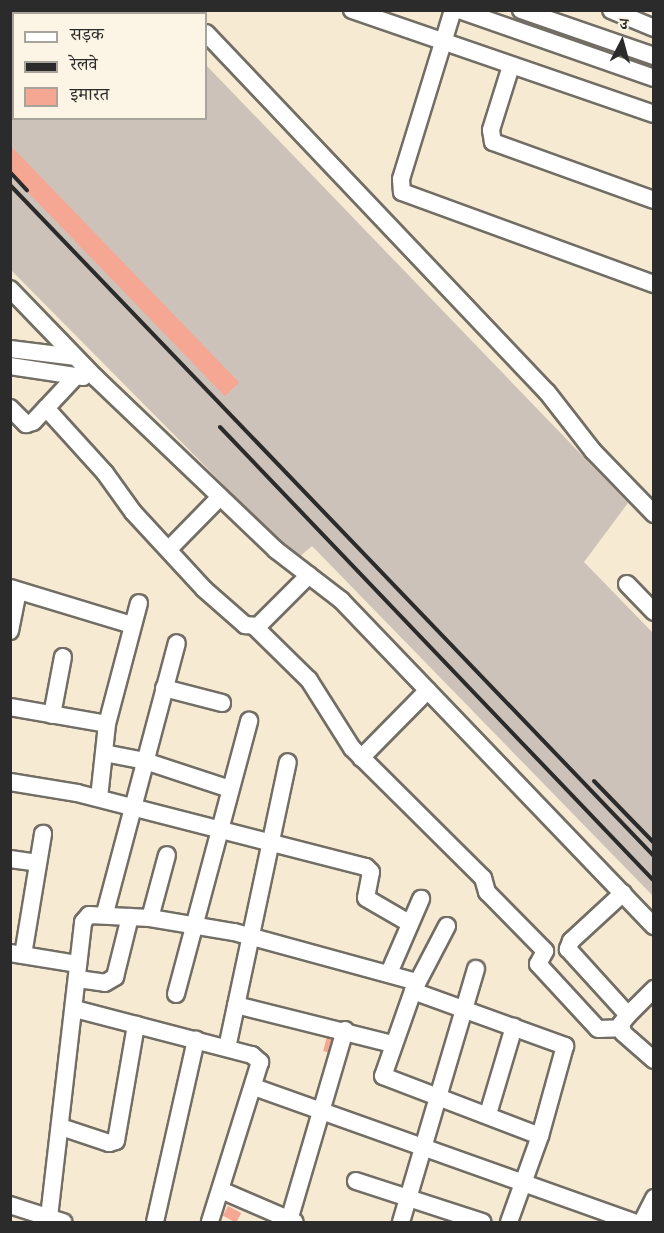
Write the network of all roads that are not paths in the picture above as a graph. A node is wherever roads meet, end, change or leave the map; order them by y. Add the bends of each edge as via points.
1 (352, 10) edge
2 (453, 10) edge
3 (459, 10) edge
4 (521, 10) edge
5 (616, 11) edge
6 (651, 21) edge
7 (207, 34) edge
8 (443, 43) junction
9 (654, 56) edge
10 (511, 66) junction
11 (654, 78) edge
12 (654, 114) edge
13 (654, 200) edge
14 (654, 284) edge
15 (10, 290) edge
16 (10, 349) edge
17 (75, 357) junction
18 (10, 366) edge
19 (76, 376) junction
20 (96, 378) junction
21 (10, 408) edge
22 (46, 408) junction
23 (220, 497) junction
24 (654, 514) edge
25 (169, 549) junction
26 (309, 576) junction
27 (627, 584) dead end
28 (14, 590) edge
29 (139, 603) dead end
30 (654, 612) edge
31 (132, 625) junction
32 (255, 627) junction
33 (10, 631) edge
34 (177, 643) dead end
35 (63, 657) dead end
36 (164, 688) junction
37 (428, 690) junction
38 (222, 703) dead end
39 (10, 707) edge
40 (52, 715) junction
41 (249, 721) dead end
42 (107, 724) junction
43 (104, 753) junction
44 (361, 758) junction
45 (145, 762) junction
46 (288, 762) dead end
47 (10, 782) edge
48 (230, 789) junction
49 (99, 798) junction
50 (133, 807) junction
51 (220, 828) junction
52 (43, 834) dead end
53 (271, 843) junction
54 (167, 855) dead end
55 (10, 859) edge
56 (38, 864) junction
57 (622, 893) junction
58 (421, 899) dead end
59 (105, 913) junction
60 (130, 917) junction
61 (150, 918) junction
62 (409, 923) junction
63 (193, 925) junction
64 (447, 926) dead end
65 (654, 926) edge
66 (253, 937) junction
67 (17, 954) edge
68 (476, 969) dead end
69 (78, 972) junction
70 (389, 973) junction
71 (415, 986) junction
72 (654, 989) edge
73 (176, 994) dead end
74 (236, 1005) junction
75 (75, 1009) junction
76 (463, 1010) junction
77 (624, 1022) junction
78 (136, 1025) junction
79 (514, 1027) junction
80 (345, 1030) junction
81 (196, 1040) junction
82 (392, 1044) junction
83 (227, 1048) junction
84 (654, 1060) edge
85 (254, 1087) junction
86 (439, 1096) junction
87 (320, 1108) junction
88 (488, 1114) junction
89 (62, 1127) junction
90 (540, 1136) junction
91 (424, 1146) junction
92 (356, 1181) dead end
93 (524, 1182) junction
94 (223, 1191) junction
95 (409, 1197) junction
96 (654, 1198) edge
97 (10, 1205) edge
98 (56, 1220) edge
99 (293, 1220) edge
100 (155, 1222) edge
101 (210, 1222) edge
102 (401, 1222) edge
103 (482, 1222) edge
104 (509, 1222) edge
105 (633, 1222) edge
106 (642, 1222) edge

1 - 8 street
2 - 8 street
3 - 11 street
4 - 9 street
5 - 6 street
7 - 24 street via 547,392 593,451
8 - 10 street
8 - 14 street via 401,179 402,192
10 - 12 street
10 - 13 street via 489,137 493,142
15 - 17 street
16 - 17 street
17 - 20 street
18 - 19 street
19 - 20 street
19 - 22 street
20 - 23 street
21 - 22 street via 26,424
22 - 25 street
23 - 25 street
23 - 26 street
25 - 32 street via 223,608
26 - 32 street
26 - 37 street via 341,600
27 - 30 street
28 - 31 street
28 - 33 street
29 - 31 street
31 - 42 street
32 - 44 street via 309,680 336,727
34 - 36 street
35 - 40 street
36 - 38 street
36 - 45 street
37 - 44 street
37 - 57 street
39 - 40 street
40 - 42 street
41 - 48 street
42 - 43 street
43 - 45 street
43 - 49 street
44 - 77 street via 483,878 487,892 544,951 538,964 598,1029
45 - 48 street
45 - 50 street
46 - 53 street
47 - 49 street
48 - 51 street
49 - 50 street
50 - 51 street
50 - 59 street
51 - 53 street
51 - 63 street
52 - 56 street
53 - 62 street via 369,868 366,898
53 - 66 street
54 - 61 street
55 - 56 street
56 - 67 street
57 - 65 street
57 - 77 street via 571,941 568,949
58 - 62 street
59 - 60 street
59 - 69 street via 85,917
60 - 61 street
60 - 69 street via 115,977 105,983
61 - 63 street
62 - 70 street
63 - 66 street
63 - 73 street
64 - 71 street
66 - 70 street
66 - 74 street
67 - 69 street
68 - 76 street
69 - 75 street
70 - 71 street
71 - 76 street
71 - 82 street
72 - 77 street
74 - 80 street
74 - 83 street
75 - 78 street
75 - 89 street
76 - 79 street
76 - 86 street
77 - 84 street
78 - 81 street
78 - 89 street via 116,1141 109,1143
79 - 88 street
79 - 90 street via 565,1047
80 - 82 street
80 - 87 street
81 - 83 street
81 - 100 street
82 - 86 street via 383,1076
83 - 85 street via 252,1055 260,1062
85 - 87 street
85 - 94 street
86 - 88 street
86 - 91 street
87 - 91 street
87 - 99 street
88 - 90 street
89 - 98 street
90 - 93 street
91 - 93 street
91 - 95 street
92 - 95 street
93 - 104 street
93 - 105 street
94 - 99 street
94 - 101 street
95 - 102 street
95 - 103 street
96 - 106 street
97 - 98 street

